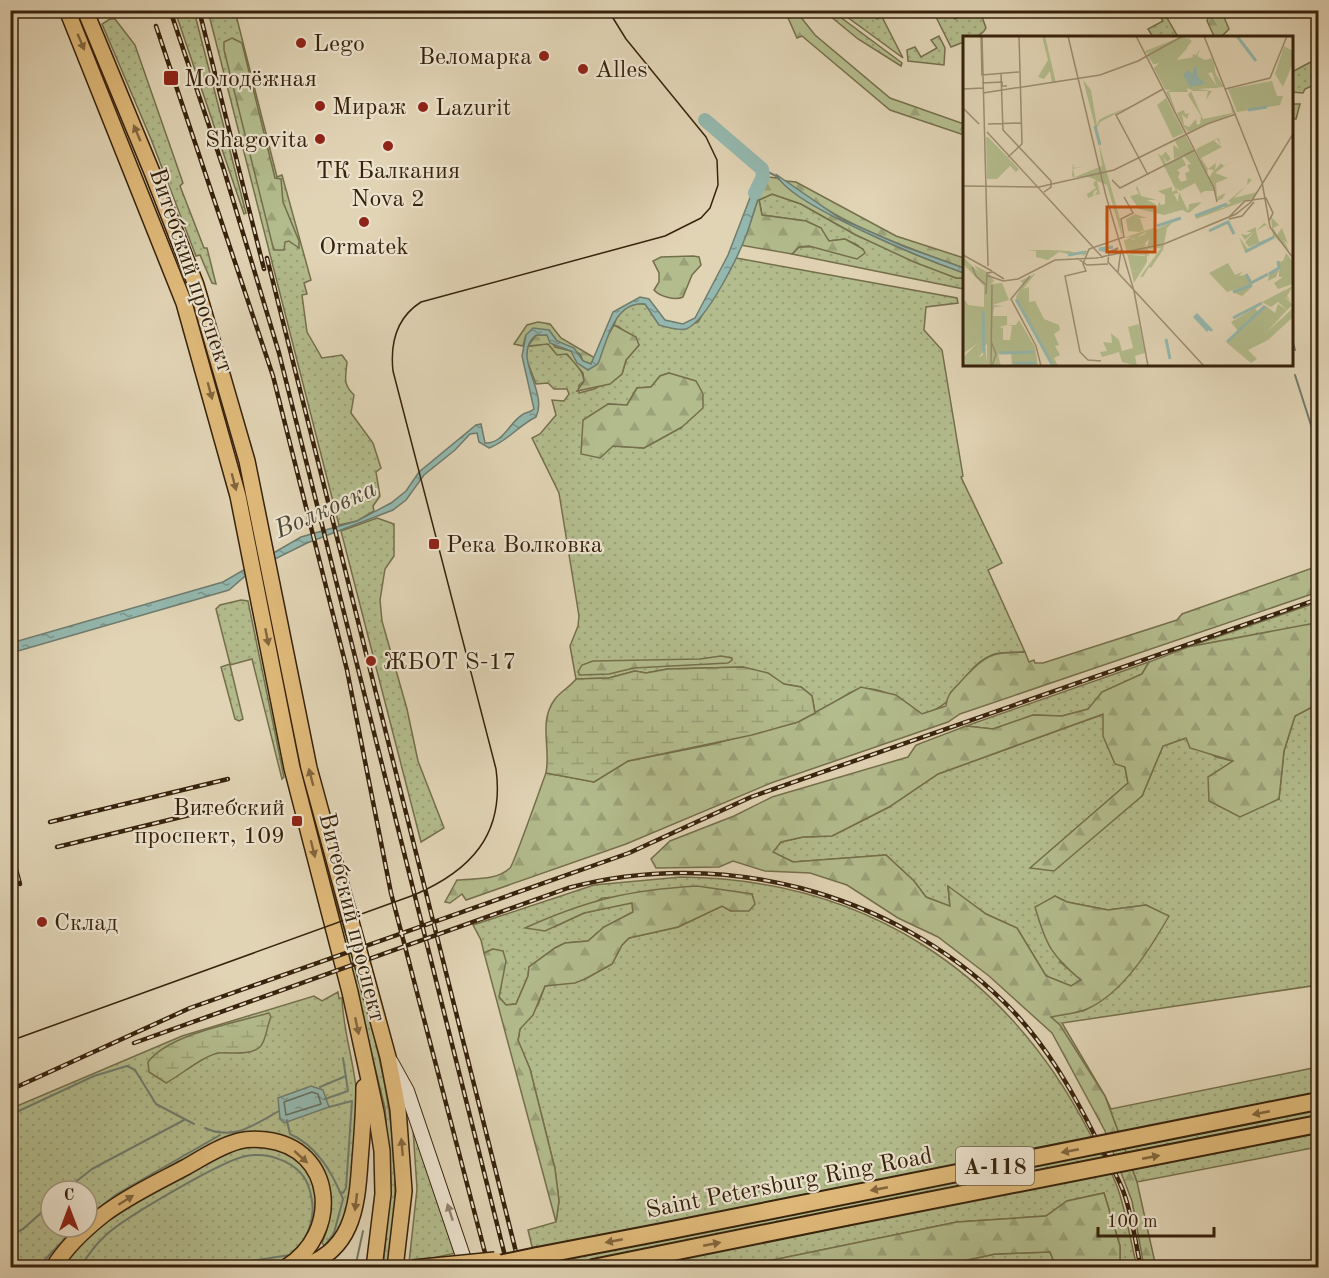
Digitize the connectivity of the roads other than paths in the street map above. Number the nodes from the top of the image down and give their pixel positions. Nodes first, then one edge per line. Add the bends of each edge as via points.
1 (67, 10) edge
2 (85, 10) edge
3 (388, 1056) junction
4 (364, 1060) junction
5 (1318, 1101) edge
6 (1318, 1124) edge
7 (537, 1257) junction
8 (53, 1268) edge
9 (285, 1268) edge
10 (297, 1268) edge
11 (374, 1268) edge
12 (395, 1268) edge
13 (413, 1268) edge
14 (466, 1268) edge
15 (481, 1268) edge
16 (593, 1268) edge

1 -> 4 main road, Витебский проспект via 189,318 251,551 292,768
3 -> 2 main road, Витебский проспект via 309,768 247,460 203,307
12 -> 3 main road, Витебский проспект via 404,1167
14 -> 3 main road, Витебский проспект via 407,1091
4 -> 10 main road via 364,1123 355,1212 334,1248
4 - 11 main road, Витебский проспект via 376,1112 383,1172
5 -> 7 highway, Saint Petersburg Ring Road / А-118, bridge
16 -> 6 highway, Saint Petersburg Ring Road / А-118, bridge
7 - 13 main road, bridge
7 - 15 highway, Saint Petersburg Ring Road / А-118, bridge
8 -> 9 main road via 75,1239 105,1213 206,1156 254,1139 279,1143 302,1156 315,1173 323,1194 324,1215 315,1240

